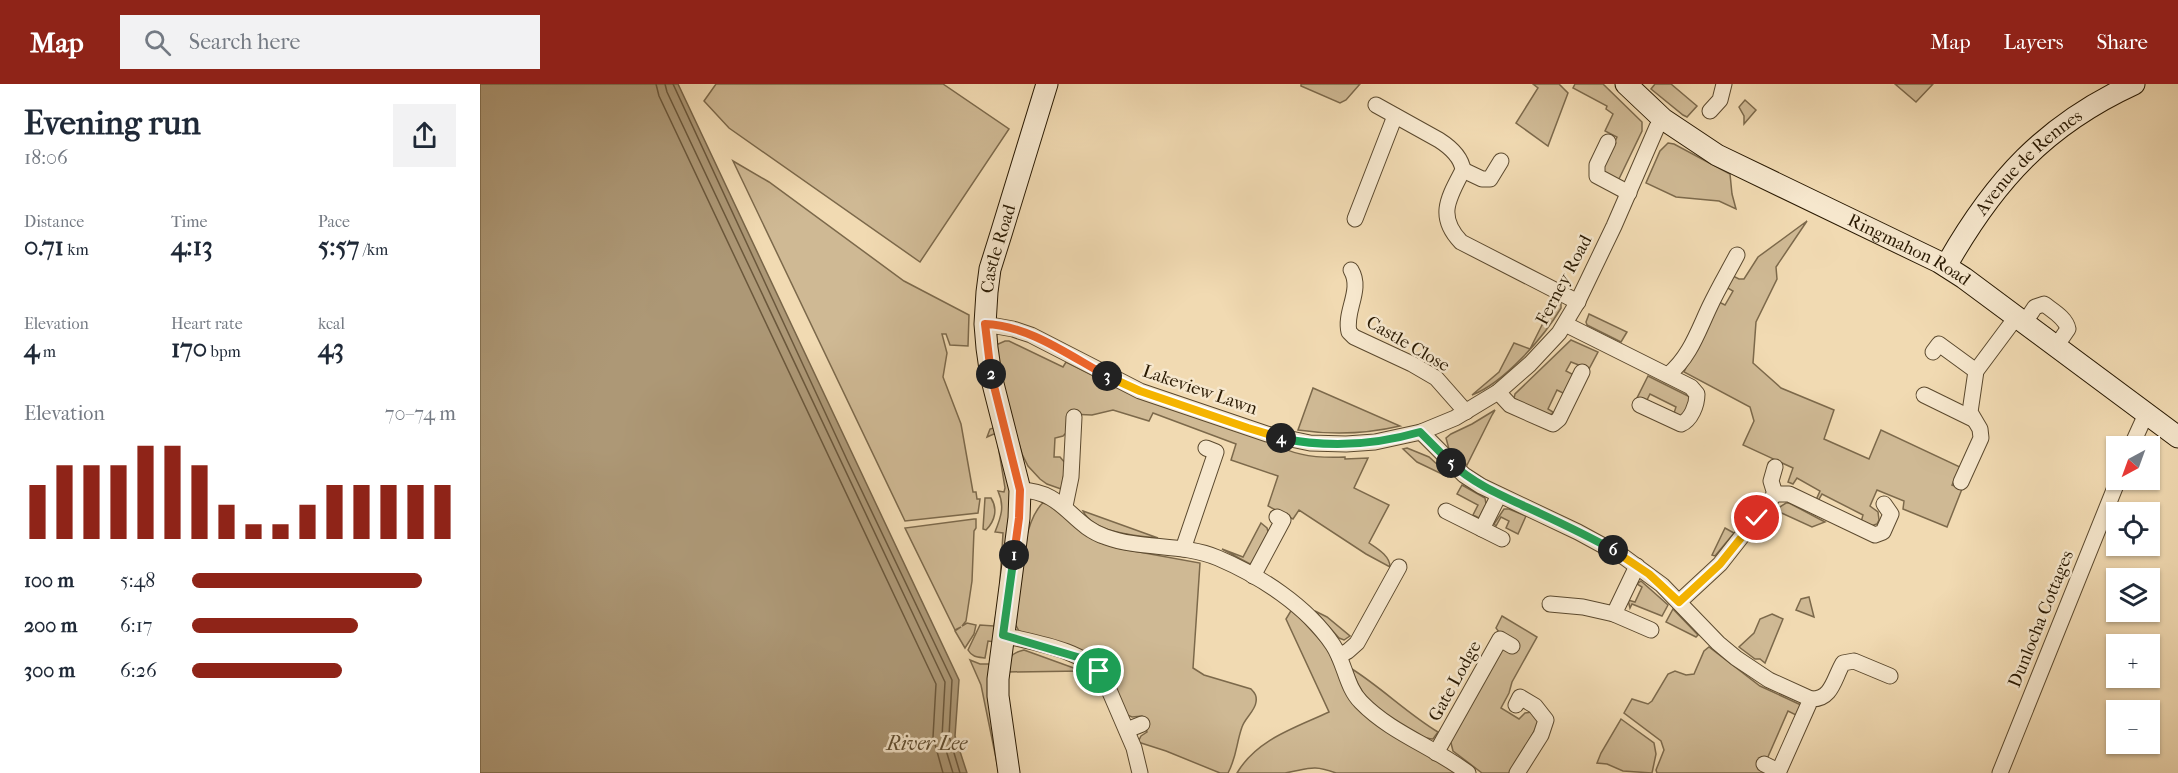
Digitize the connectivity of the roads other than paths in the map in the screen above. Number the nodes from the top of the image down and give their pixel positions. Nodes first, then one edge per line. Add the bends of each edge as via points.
1 (1047, 84) edge
2 (1626, 84) edge
3 (1724, 84) edge
4 (2134, 84) edge
5 (1376, 105) dead end
6 (1721, 107) dead end
7 (1395, 116) junction
8 (1663, 119) junction
9 (1608, 142) dead end
10 (1501, 161) dead end
11 (1463, 170) junction
12 (1629, 193) junction
13 (1355, 219) dead end
14 (1737, 255) dead end
15 (1946, 266) junction
16 (1351, 270) dead end
17 (1578, 302) junction
18 (2021, 319) junction
19 (985, 324) junction
20 (1565, 324) junction
21 (1936, 348) dead end
22 (1976, 371) junction
23 (1582, 372) dead end
24 (1668, 375) junction
25 (1498, 392) junction
26 (1924, 395) dead end
27 (1646, 408) dead end
28 (1467, 412) junction
29 (2146, 414) junction
30 (1074, 417) dead end
31 (1973, 419) junction
32 (1420, 432) junction
33 (2136, 436) edge
34 (2178, 437) edge
35 (1310, 443) joint
36 (1206, 448) dead end
37 (1775, 467) dead end
38 (1961, 482) dead end
39 (1020, 490) junction
40 (2114, 490) edge
41 (1775, 494) junction
42 (1499, 495) junction
43 (1065, 506) junction
44 (1887, 509) dead end
45 (1446, 511) dead end
46 (1277, 517) dead end
47 (1482, 529) junction
48 (1502, 539) dead end
49 (1183, 549) junction
50 (1399, 566) dead end
51 (1637, 566) junction
52 (1253, 576) junction
53 (1679, 602) junction
54 (1550, 604) dead end
55 (1614, 614) junction
56 (1651, 630) dead end
57 (1003, 635) junction
58 (1512, 646) dead end
59 (1339, 656) junction
60 (1890, 676) dead end
61 (1811, 699) junction
62 (1516, 705) dead end
63 (1142, 724) dead end
64 (1127, 730) junction
65 (1436, 753) junction
66 (1764, 764) dead end
67 (1778, 772) edge
68 (1009, 773) edge
69 (1140, 773) edge
70 (1468, 773) edge
71 (1517, 773) edge
72 (2000, 773) edge

1 - 19 street, Castle Road via 990,268
2 - 8 street, Ringmahon Road
3 - 6 street
4 - 15 street, Avenue de Rennes via 2076,115 2032,150 1972,225
5 - 7 street
7 - 11 street via 1448,145 1460,159
7 - 13 street
8 - 12 street, Ferney Road
8 - 15 street, Ringmahon Road via 1735,164
9 - 12 street via 1597,165 1597,176
10 - 11 street via 1493,177 1486,180
11 - 17 street via 1447,207 1449,225 1458,238
12 - 17 street, Ferney Road
14 - 24 street via 1696,338
15 - 18 street, Ringmahon Road
16 - 28 street, Castle Close via 1356,287 1347,322 1349,332 1436,378
17 - 20 street, Ferney Road
18 - 22 street
18 - 29 street, Ringmahon Road
19 - 35 street, Lakeview Lawn via 1030,335 1140,391 1248,428
19 - 39 street, Castle Road via 991,376
20 - 24 street
20 - 25 street, Ferney Road via 1541,354
21 - 22 street
22 - 31 street via 1970,406
23 - 25 street via 1553,424 1510,405
24 - 27 street via 1695,390 1697,398 1691,414 1684,423 1677,424
25 - 28 street, Ferney Road
26 - 31 street
28 - 32 street, Ferney Road
29 - 33 street
29 - 34 street, Ringmahon Road
30 - 43 street via 1071,477
31 - 38 street via 1981,438
32 - 35 street, Ferney Road via 1375,442
32 - 42 street via 1464,475
36 - 49 street via 1216,452
37 - 41 street via 1771,481
39 - 43 street, Gate Lodge via 1044,494
39 - 57 street, Castle Road
40 - 72 street, Dunlocha Cottages
41 - 44 street via 1789,494 1875,535 1883,532
41 - 53 street via 1720,564
42 - 47 street
42 - 51 street via 1578,532
43 - 49 street, Gate Lodge via 1085,526 1104,537
45 - 47 street
46 - 52 street via 1283,520
47 - 48 street
49 - 52 street, Gate Lodge via 1217,558
50 - 59 street via 1357,643
51 - 53 street
51 - 55 street
52 - 59 street, Gate Lodge via 1301,610
53 - 61 street via 1736,658 1769,680
54 - 55 street
55 - 56 street
57 - 64 street via 1090,663 1103,676
57 - 68 street, Castle Road via 998,696
58 - 65 street, Gate Lodge via 1500,639
59 - 65 street, Gate Lodge via 1350,685 1363,704
60 - 61 street via 1846,661 1827,694
61 - 67 street
62 - 71 street via 1520,697 1541,711 1546,720
63 - 64 street
64 - 69 street
65 - 70 street, Gate Lodge
66 - 67 street

